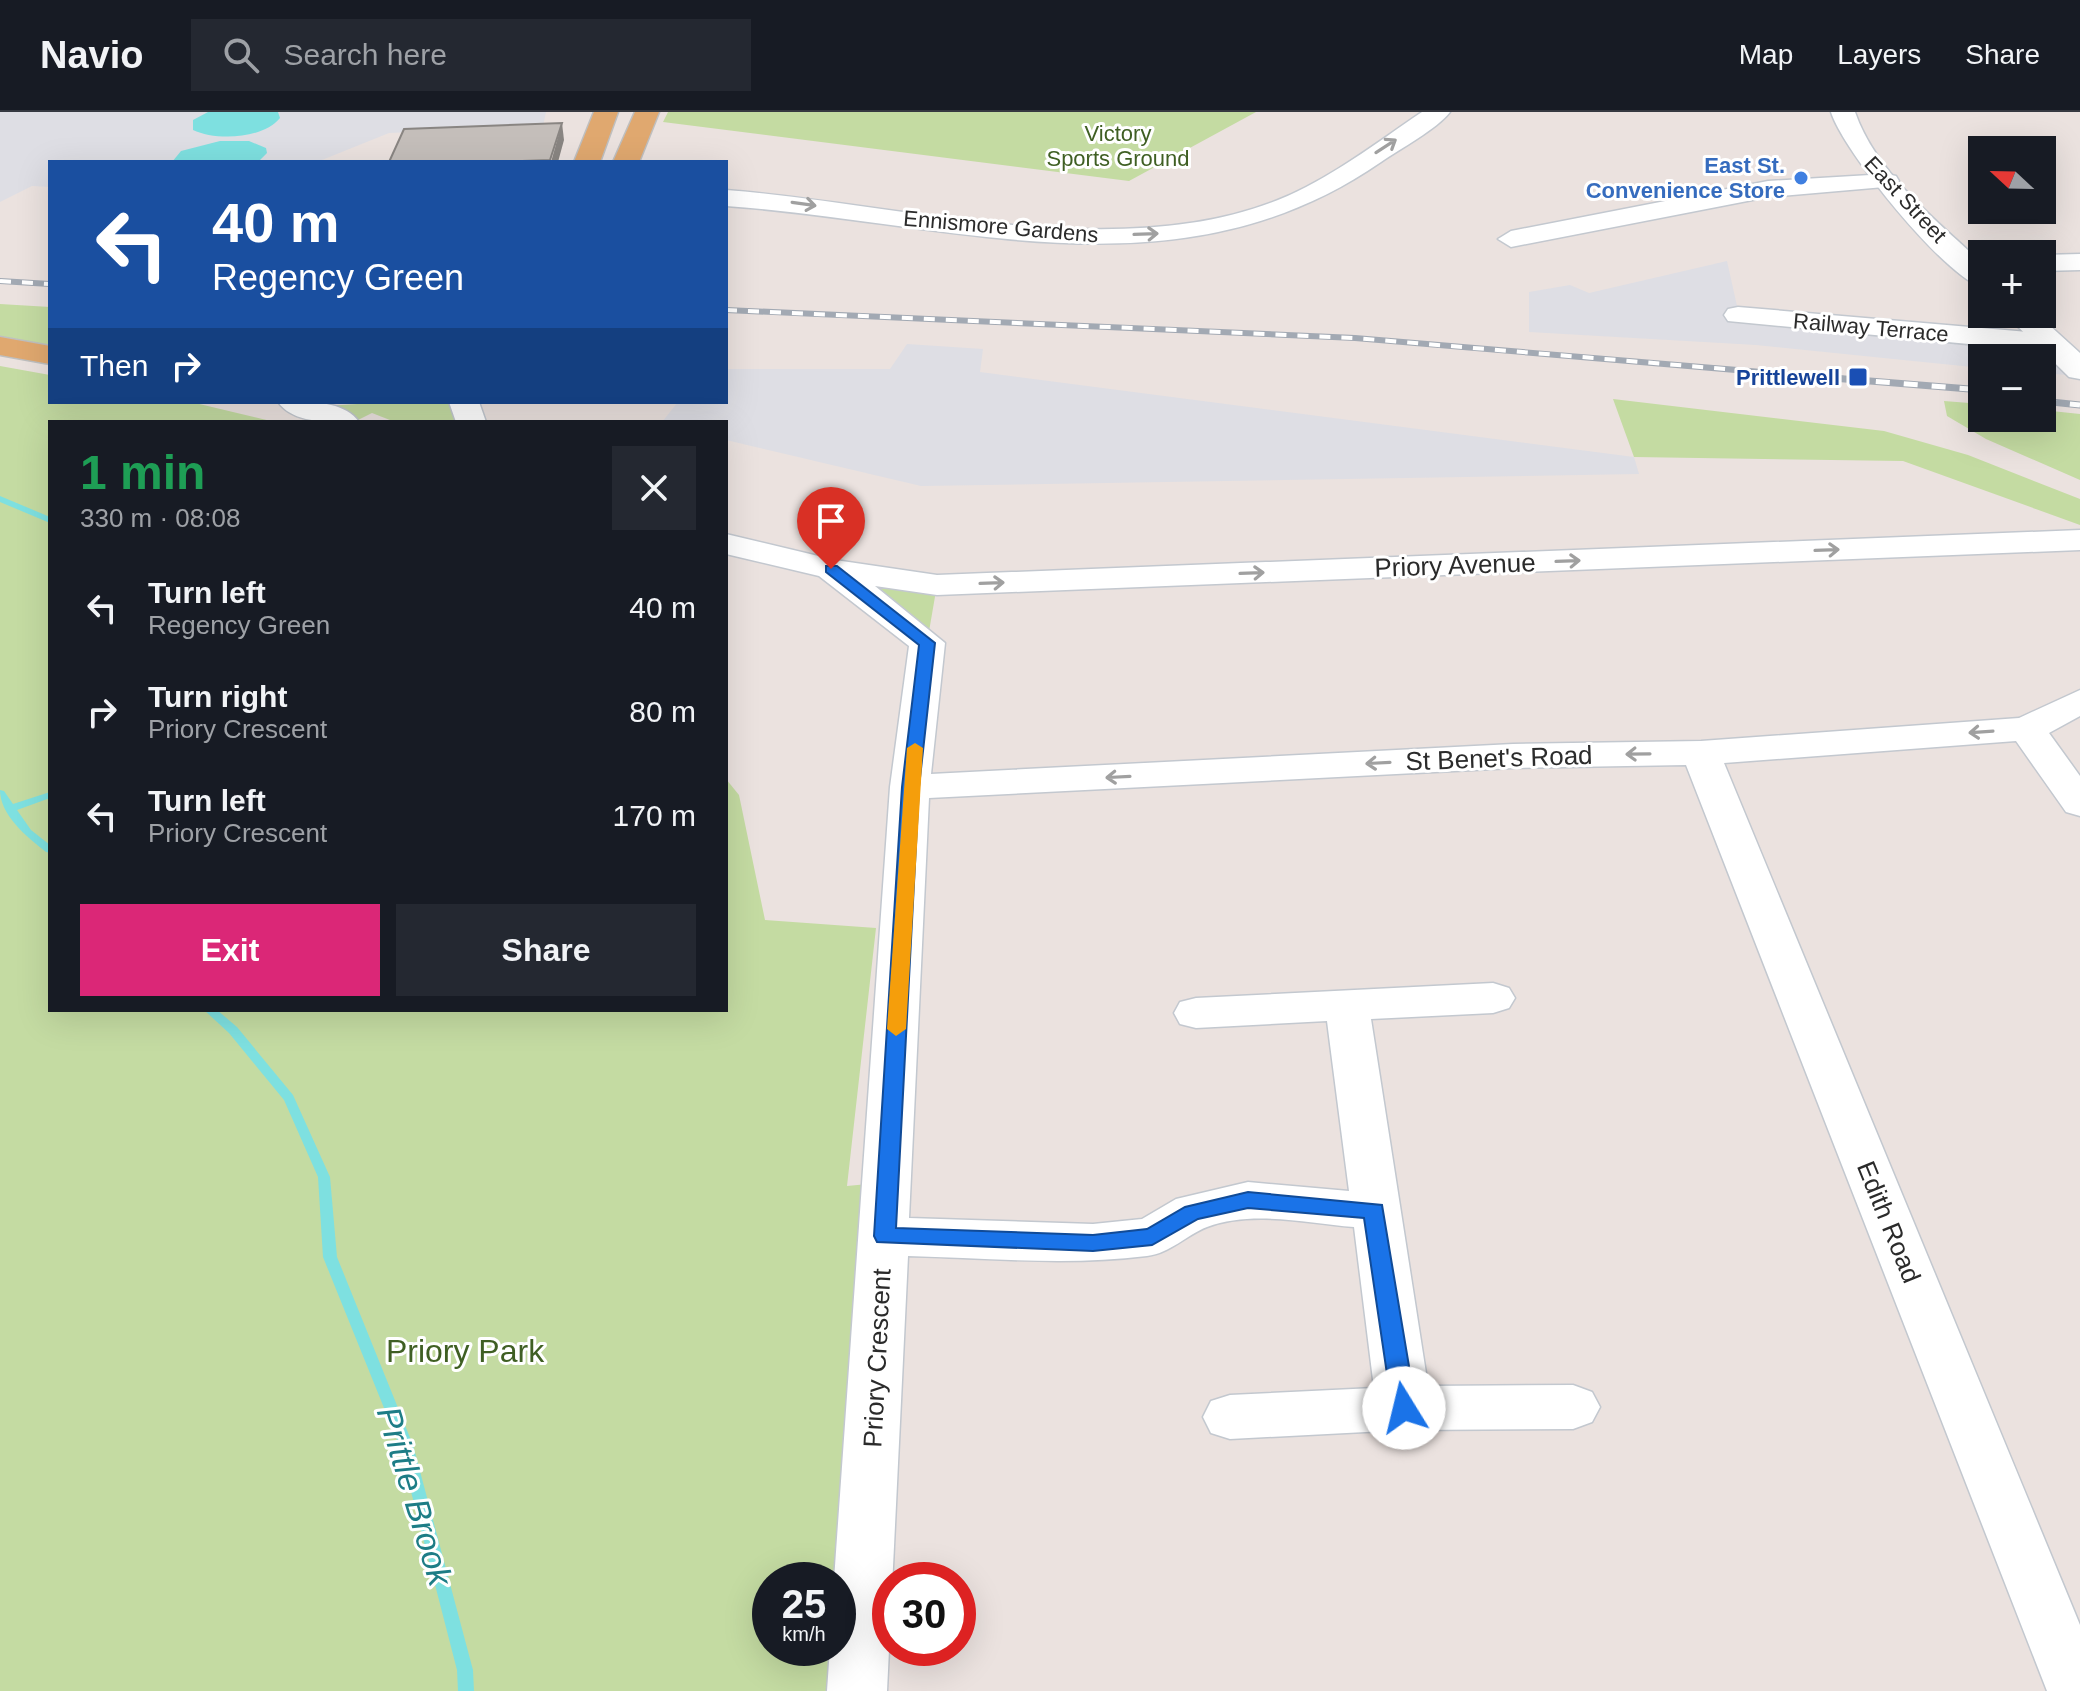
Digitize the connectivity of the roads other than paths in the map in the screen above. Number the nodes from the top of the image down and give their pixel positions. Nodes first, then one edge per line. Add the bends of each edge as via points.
1 (606, 112) edge
2 (647, 112) edge
3 (1438, 112) edge
4 (1843, 112) edge
5 (588, 160) edge
6 (627, 160) edge
7 (1887, 181) junction
8 (728, 198) edge
9 (1511, 239) dead end
10 (1968, 259) edge
11 (2080, 262) edge
12 (2056, 263) edge
13 (1738, 315) dead end
14 (2035, 328) edge
15 (2051, 343) junction
16 (0, 346) edge
17 (48, 355) edge
18 (2080, 370) edge
19 (298, 404) edge
20 (339, 420) edge
21 (2080, 540) edge
22 (728, 544) edge
23 (831, 569) junction
24 (937, 585) junction
25 (927, 643) junction
26 (2080, 701) edge
27 (2027, 729) junction
28 (1701, 753) junction
29 (910, 787) junction
30 (2080, 804) edge
31 (1493, 998) dead end
32 (1347, 1005) junction
33 (1196, 1013) dead end
34 (1374, 1211) junction
35 (884, 1236) junction
36 (1573, 1407) dead end
37 (1404, 1408) junction
38 (1230, 1417) dead end
39 (857, 1691) edge
40 (2077, 1691) edge

1 - 5 main road
2 - 6 main road
8 -> 3 street, Ennismore Gardens via 772,199 1007,231 1167,234 1285,207
4 - 7 main road, East Street via 1853,139
7 - 9 street via 1768,189
7 - 10 main road, East Street
11 - 12 street
13 - 15 street, Railway Terrace
14 - 15 main road
15 - 18 main road
16 - 17 main road
19 - 20 street
24 -> 21 street, Priory Avenue
22 - 23 street
23 - 24 street, Priory Avenue
23 - 25 street
24 - 25 street, Priory Crescent
25 - 29 street, Priory Crescent
26 - 27 street, St Benet's Road
27 -> 28 street, St Benet's Road
27 - 30 street
28 -> 29 street, St Benet's Road via 1513,756
28 - 40 street, Edith Road
29 - 35 street, Priory Crescent
31 - 32 street
32 - 33 street
32 - 34 street
34 - 35 street via 1248,1200 1193,1212 1152,1237 1093,1243
34 - 37 street
35 - 39 street, Priory Crescent
36 - 37 street
37 - 38 street

